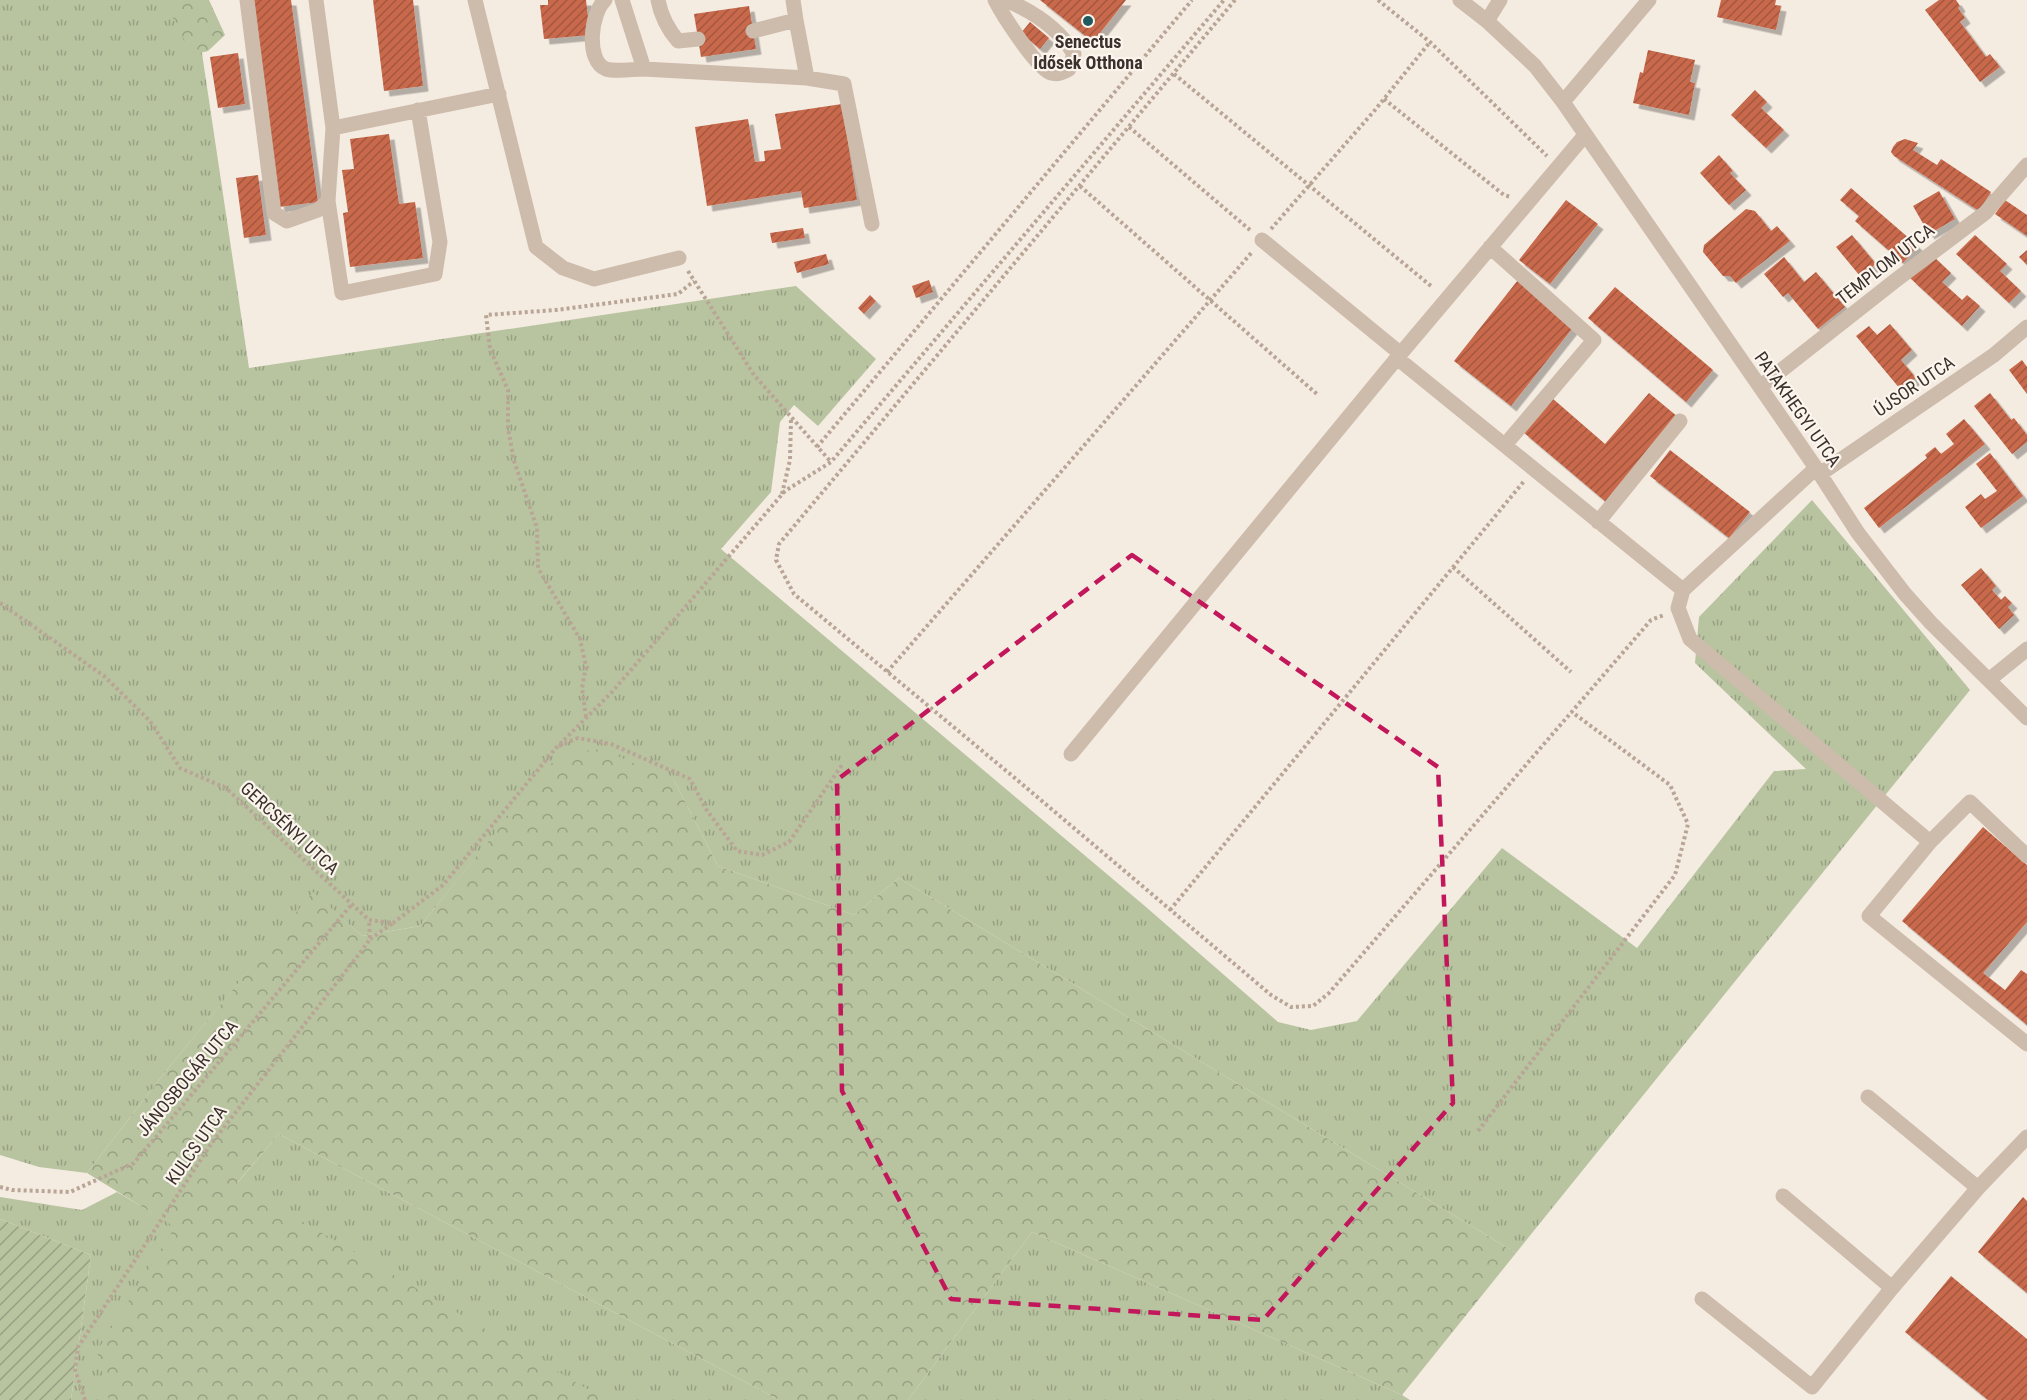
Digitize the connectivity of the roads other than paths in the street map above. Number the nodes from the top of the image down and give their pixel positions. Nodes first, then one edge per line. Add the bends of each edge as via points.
1 (247, 0) edge
2 (316, 0) edge
3 (475, 0) edge
4 (605, 0) edge
5 (622, 0) edge
6 (658, 0) edge
7 (793, 0) edge
8 (995, 0) edge
9 (1006, 0) edge
10 (1460, 0) edge
11 (1500, 0) edge
12 (1649, 0) edge
13 (796, 20) junction
14 (1487, 21) junction
15 (753, 31) dead end
16 (698, 39) dead end
17 (644, 69) junction
18 (807, 78) junction
19 (499, 94) junction
20 (1563, 102) junction
21 (418, 110) junction
22 (333, 128) junction
23 (1585, 135) junction
24 (2027, 165) edge
25 (328, 201) junction
26 (872, 224) dead end
27 (1262, 240) road end
28 (1490, 247) junction
29 (679, 258) road end
30 (2027, 327) edge
31 (1399, 356) junction
32 (1760, 387) junction
33 (1680, 420) dead end
34 (1505, 446) junction
35 (1818, 471) junction
36 (1598, 522) junction
37 (1683, 590) junction
38 (2027, 649) edge
39 (1990, 679) junction
40 (2027, 718) edge
41 (1071, 754) dead end
42 (1930, 842) junction
43 (2027, 856) edge
44 (2027, 1044) edge
45 (1868, 1097) dead end
46 (2027, 1137) edge
47 (2021, 1155) edge
48 (1978, 1188) junction
49 (1783, 1196) dead end
50 (1892, 1288) junction
51 (1702, 1299) dead end

1 - 25 street via 274,213 287,221 318,210
2 - 22 street
3 - 19 street
4 - 17 street via 597,9 594,23 595,59 608,69
5 - 17 street
6 - 16 street via 667,28 678,41
7 - 13 street
8 - 9 street via 1008,24 1046,71 1058,73 1069,69 1074,54 1060,34 1041,18
10 - 14 street, PATAKHEGYI UTCA
11 - 14 street
12 - 20 street
13 - 15 street
13 - 18 street
14 - 20 street, PATAKHEGYI UTCA via 1535,66
17 - 18 street
18 - 26 street via 844,84
19 - 21 street
19 - 29 street via 536,247 563,268 594,279
20 - 23 street, PATAKHEGYI UTCA
21 - 22 street
21 - 25 street via 440,242 435,274 342,293
22 - 25 street
23 - 28 street
23 - 32 street, PATAKHEGYI UTCA
24 - 32 street, TEMPLOM UTCA via 1985,213
27 - 31 street
28 - 31 street
28 - 34 street via 1594,340
30 - 35 street, ÚJSOR UTCA via 1994,356
31 - 34 street
31 - 41 street
32 - 35 street, PATAKHEGYI UTCA
33 - 36 street
34 - 36 street
35 - 37 street, ÚJSOR UTCA
35 - 39 street, PATAKHEGYI UTCA via 1858,533 1905,594
36 - 37 street
37 - 42 street via 1678,608 1690,639
38 - 39 street
39 - 40 street, PATAKHEGYI UTCA
42 - 43 street via 1970,802
42 - 44 street via 1869,916
45 - 48 street
46 - 47 street
47 - 48 street
48 - 50 street
49 - 50 street
50 - 51 street via 1812,1387

